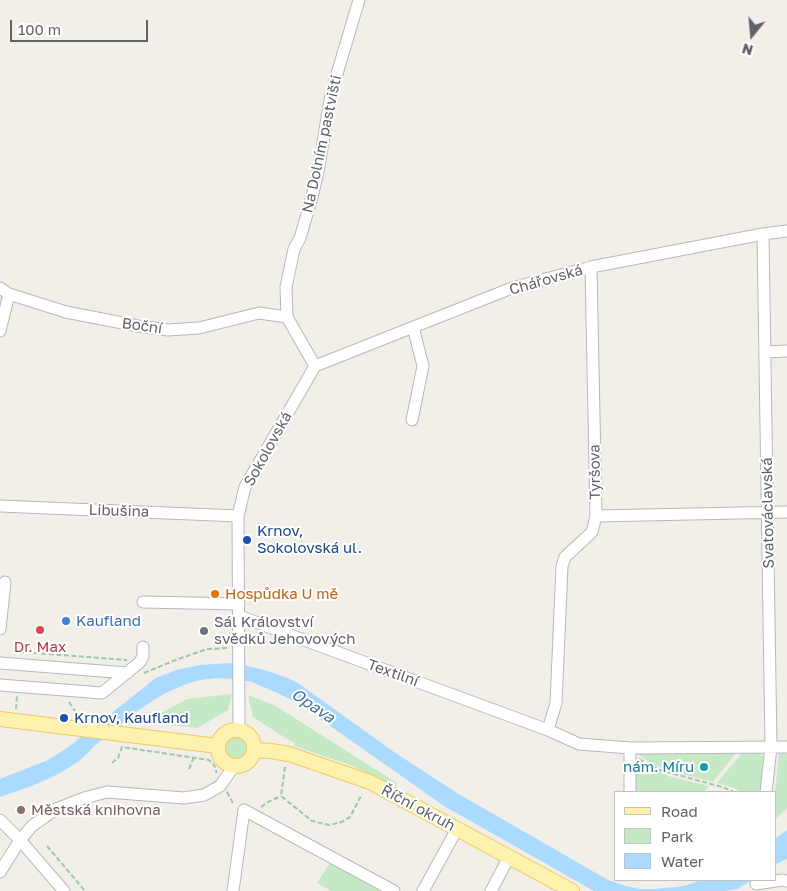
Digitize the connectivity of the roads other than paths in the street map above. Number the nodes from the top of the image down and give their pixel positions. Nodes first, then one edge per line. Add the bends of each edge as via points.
1 (359, 0) edge
2 (787, 231) edge
3 (763, 234) junction
4 (591, 267) junction
5 (5, 291) edge
6 (288, 317) junction
7 (413, 327) junction
8 (0, 331) edge
9 (787, 351) edge
10 (766, 352) junction
11 (315, 366) junction
12 (412, 420) dead end
13 (0, 506) edge
14 (768, 512) junction
15 (787, 512) edge
16 (238, 516) junction
17 (596, 516) junction
18 (5, 582) dead end
19 (144, 602) dead end
20 (239, 610) junction
21 (0, 629) edge
22 (143, 647) dead end
23 (0, 663) edge
24 (127, 673) junction
25 (0, 685) edge
26 (0, 718) edge
27 (240, 730) junction
28 (548, 730) junction
29 (218, 746) junction
30 (771, 747) junction
31 (787, 747) edge
32 (254, 750) junction
33 (630, 752) junction
34 (234, 766) junction
35 (630, 791) edge
36 (766, 791) edge
37 (0, 820) edge
38 (457, 829) junction
39 (20, 840) junction
40 (509, 857) junction
41 (0, 872) edge
42 (776, 881) edge
43 (756, 884) edge
44 (64, 891) edge
45 (234, 891) edge
46 (394, 891) edge
47 (423, 891) edge
48 (491, 891) edge
49 (572, 891) edge

1 - 6 street, Na Dolním pastvišti via 331,94 312,197 294,248 286,287
2 - 3 street, Chářovská
3 - 4 street, Chářovská
3 - 10 street, Svatováclavská
4 - 7 street, Chářovská via 512,288
4 - 17 street, Tyršova
5 - 6 street, Boční via 66,312 168,330 200,328 259,312
5 - 8 street
6 - 11 street
7 - 11 street, Chářovská
7 - 12 street via 423,366
9 - 10 street
10 - 14 street, Svatováclavská
11 - 16 street, Sokolovská via 245,487
13 - 16 street, Libušina
14 - 15 street, Tyršova
14 - 17 street, Tyršova
14 - 30 street, Svatováclavská
16 - 20 street, Sokolovská
17 - 28 street via 592,532 565,557 562,566 556,703
18 - 21 street
19 - 20 street, Textilní
20 - 27 street, Sokolovská
20 - 28 street, Textilní
22 - 24 street via 140,662
23 - 24 street
24 - 25 street via 99,693
26 - 29 main road via 80,722 129,734
27 - 29 main road via 223,735
27 - 32 main road via 249,735
28 - 33 street, Textilní via 579,744
29 - 34 main road via 223,762
30 - 31 street
30 - 33 street
30 - 36 street, Svatováclavská
32 - 34 main road via 245,764
32 - 38 main road, Říční okruh via 289,754 370,782
33 - 35 street
34 - 39 street via 220,786 204,795 184,798 107,792 84,798 56,809 32,826
37 - 39 street
38 - 40 main road, Říční okruh
38 - 47 street
39 - 41 street
39 - 44 street
40 - 48 street
40 - 49 main road, Říční okruh
42 - 43 street
45 - 46 street via 246,815

